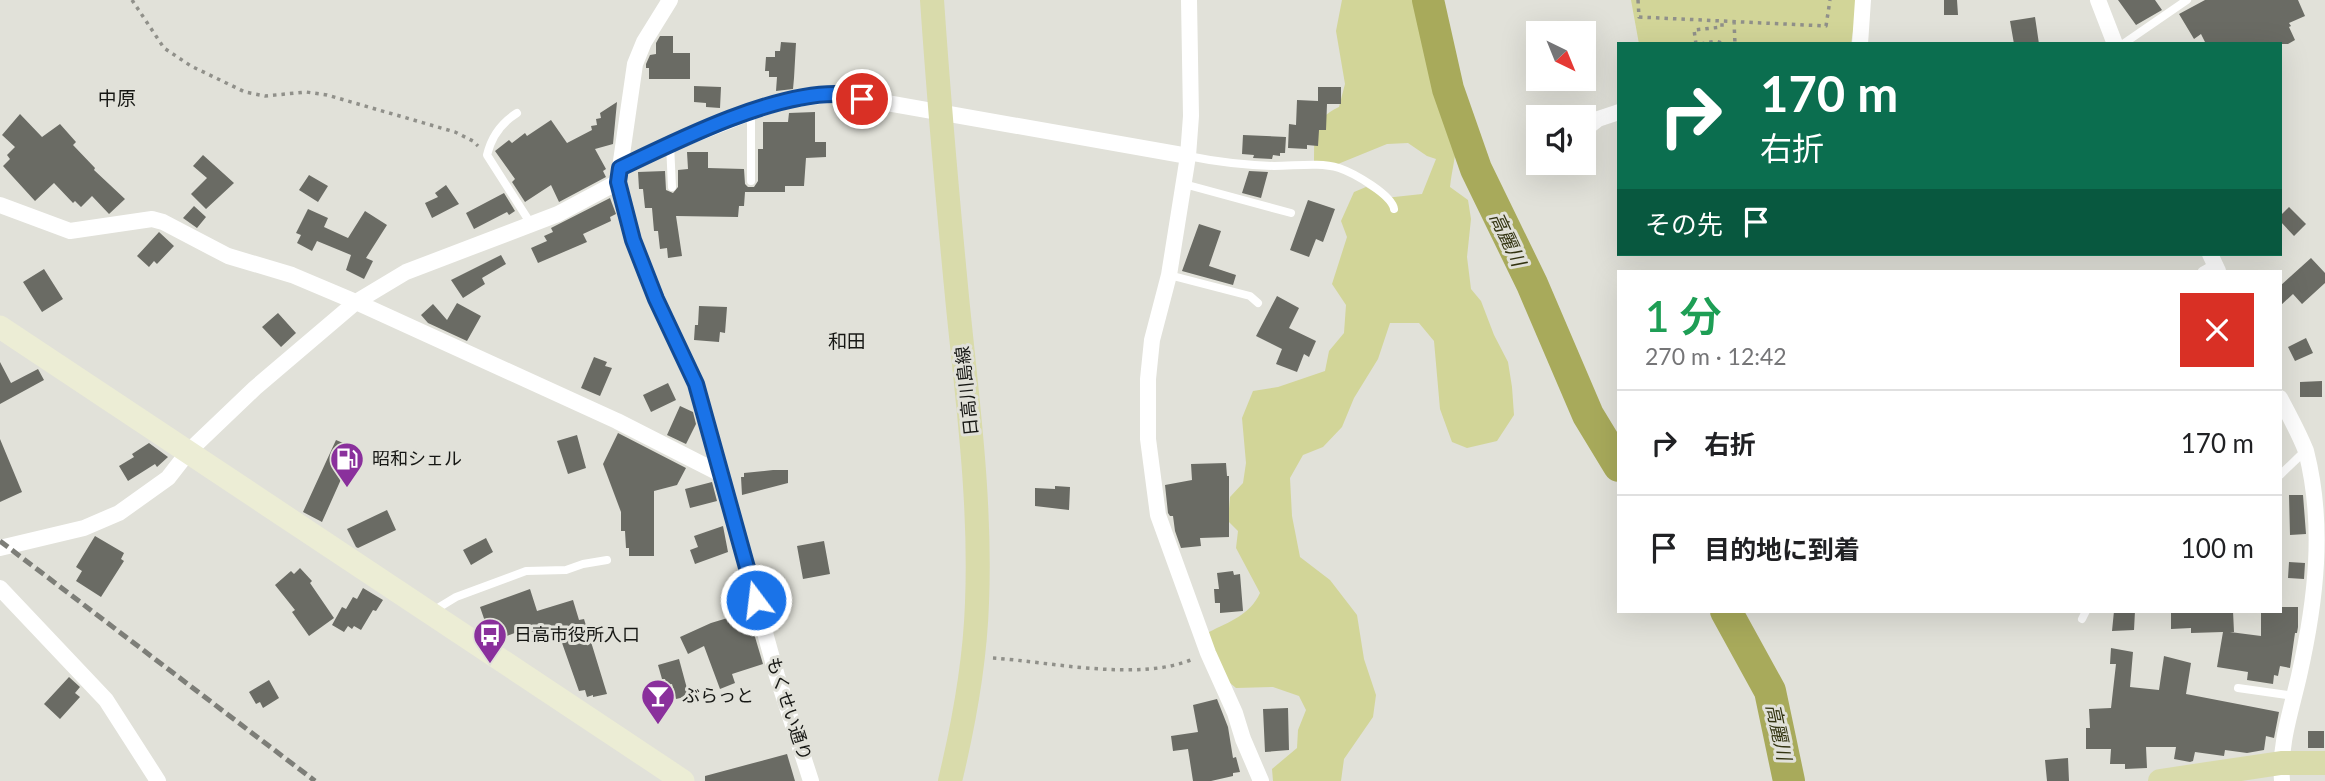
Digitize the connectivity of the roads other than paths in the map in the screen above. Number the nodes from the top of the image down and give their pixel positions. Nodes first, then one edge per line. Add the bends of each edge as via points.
1 (670, 0) edge
2 (932, 0) edge
3 (1189, 0) edge
4 (1863, 0) edge
5 (2098, 0) edge
6 (2187, 0) edge
7 (1860, 42) edge
8 (2114, 42) edge
9 (2126, 42) edge
10 (751, 112) junction
11 (940, 112) junction
12 (1617, 112) edge
13 (517, 113) dead end
14 (1596, 121) edge
15 (670, 144) junction
16 (1188, 156) junction
17 (619, 175) junction
18 (751, 181) dead end
19 (1184, 184) junction
20 (672, 187) dead end
21 (0, 205) edge
22 (1394, 209) dead end
23 (1291, 213) dead end
24 (531, 224) junction
25 (1169, 275) junction
26 (356, 302) junction
27 (1258, 303) dead end
28 (0, 327) edge
29 (2282, 402) edge
30 (2306, 450) junction
31 (189, 451) junction
32 (2282, 473) edge
33 (721, 474) junction
34 (2321, 489) edge
35 (0, 548) edge
36 (607, 560) dead end
37 (0, 588) edge
38 (431, 613) junction
39 (2238, 688) dead end
40 (2294, 696) junction
41 (2325, 763) edge
42 (2282, 772) edge
43 (158, 781) edge
44 (683, 781) edge
45 (811, 781) edge
46 (950, 781) edge
47 (1261, 781) edge
48 (2160, 781) edge

1 - 17 street, もくせい通り via 635,64
2 - 11 main road, 日高川島線
3 - 16 street
4 - 7 street
5 - 8 street
6 - 9 lane
10 - 11 street via 787,100 836,94
10 - 15 street
10 - 18 lane
11 - 16 street
11 - 46 main road, 日高川島線 via 978,537 971,681
12 - 14 street
13 - 24 lane via 505,120 487,155
15 - 17 street
15 - 20 lane
16 - 19 street
16 - 22 lane via 1218,162 1339,168 1386,195
17 - 24 street via 558,214
17 - 33 street, もくせい通り via 633,240 696,384
19 - 23 lane
19 - 25 street
21 - 26 street via 69,231 152,219 229,256 292,275
24 - 26 street via 406,272
25 - 27 lane via 1250,296
25 - 47 street via 1148,379 1148,439 1158,515
26 - 31 street
26 - 33 street via 617,421
28 - 31 street
29 - 30 street
30 - 32 lane
30 - 34 street
31 - 35 street via 168,478 119,513 84,528
31 - 38 street
33 - 45 street, もくせい通り
34 - 40 street via 2320,565
36 - 38 lane via 566,570 526,570 456,597
37 - 43 street via 106,700
38 - 44 street
39 - 40 lane
40 - 42 street
41 - 42 main road
42 - 48 main road

